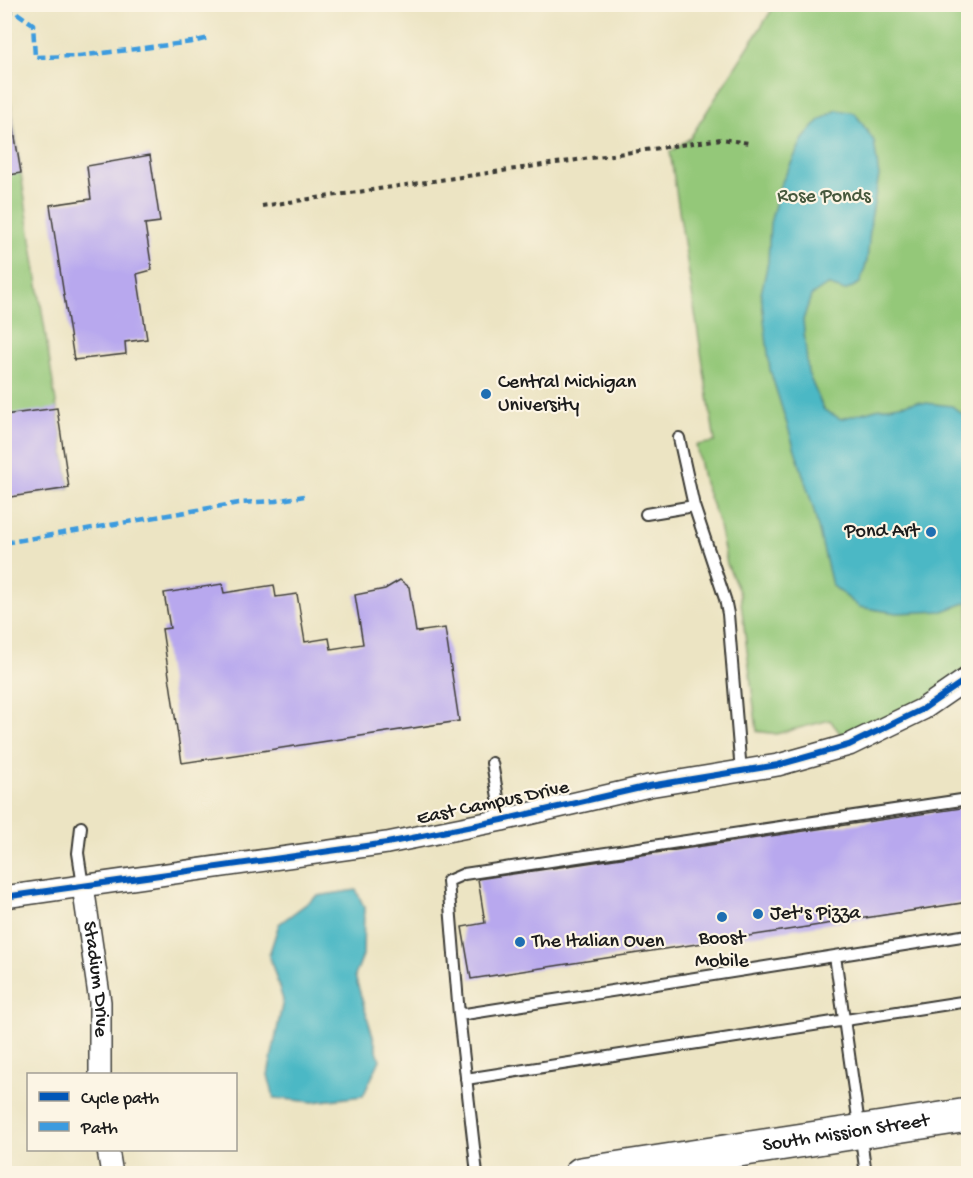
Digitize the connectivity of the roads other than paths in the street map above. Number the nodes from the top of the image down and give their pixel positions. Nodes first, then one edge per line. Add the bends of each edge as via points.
1 (679, 438) dead end
2 (694, 506) junction
3 (646, 514) dead end
4 (969, 678) edge
5 (492, 763) dead end
6 (741, 772) junction
7 (969, 799) edge
8 (502, 820) junction
9 (81, 827) dead end
10 (83, 886) junction
11 (4, 897) edge
12 (969, 935) edge
13 (835, 956) junction
14 (969, 1001) edge
15 (459, 1015) junction
16 (845, 1020) junction
17 (100, 1073) edge
18 (466, 1079) junction
19 (969, 1114) edge
20 (860, 1131) junction
21 (108, 1151) edge
22 (112, 1173) edge
23 (477, 1173) edge
24 (581, 1173) edge
25 (866, 1173) edge

1 - 2 lane
2 - 3 lane
2 - 6 lane via 728,614
4 - 6 street, East Campus Drive via 923,709 849,745
5 - 8 lane
6 - 8 street, East Campus Drive via 649,786
7 - 15 lane via 464,874 448,881
8 - 10 street, East Campus Drive via 387,843
9 - 10 lane via 78,853
10 - 11 street, East Campus Drive
10 - 17 street, Stadium Drive via 99,1002
12 - 13 lane
13 - 15 lane
13 - 16 lane
14 - 16 lane
15 - 18 lane
16 - 18 lane
16 - 20 lane
18 - 23 lane
19 - 20 main road, South Mission Street
20 - 24 main road, South Mission Street via 726,1157
20 - 25 lane
21 - 22 street

